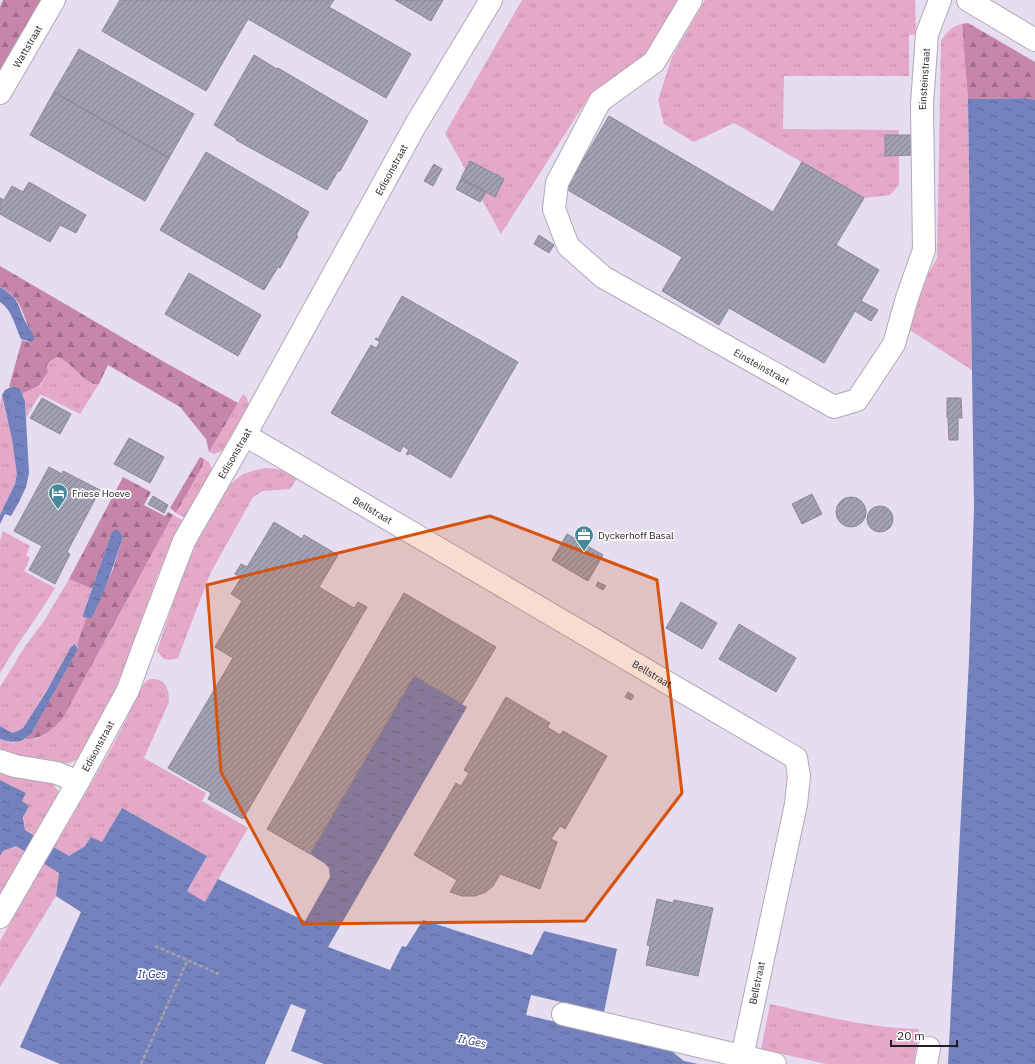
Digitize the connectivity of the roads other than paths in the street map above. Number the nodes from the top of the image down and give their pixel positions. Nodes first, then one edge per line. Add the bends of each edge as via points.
1 (54, 0) edge
2 (491, 0) edge
3 (691, 0) edge
4 (940, 0) edge
5 (968, 0) edge
6 (1035, 40) edge
7 (0, 93) edge
8 (245, 435) junction
9 (0, 760) edge
10 (78, 782) junction
11 (0, 916) edge
12 (563, 1014) dead end
13 (742, 1057) junction
14 (775, 1064) edge

1 - 7 street, Wattstraat
2 - 8 street, Edisonstraat via 415,126
3 - 4 street, Einsteinstraat via 654,62 600,101 557,183 554,209 568,246 603,277 834,407 857,400 894,344 924,250 922,104 927,34
5 - 6 street
8 - 10 street, Edisonstraat via 184,541 128,690
8 - 13 street, Bellstraat via 796,758 799,776 796,804
9 - 10 street via 15,766 57,773
10 - 11 street, Edisonstraat
12 - 13 street
13 - 14 street

